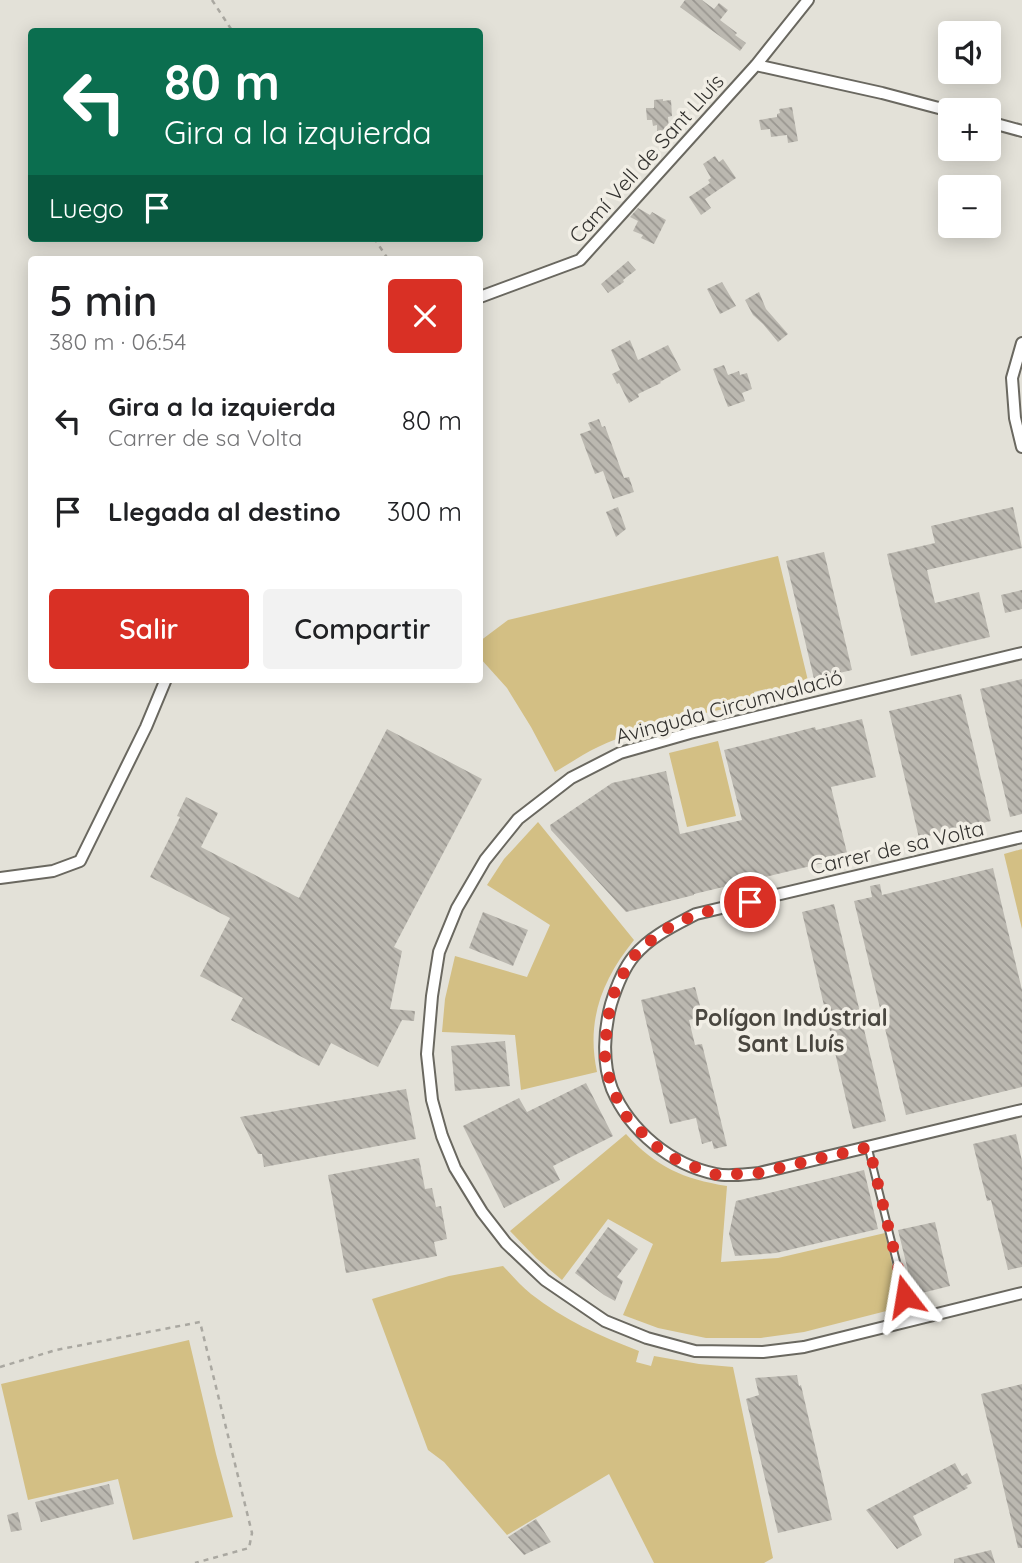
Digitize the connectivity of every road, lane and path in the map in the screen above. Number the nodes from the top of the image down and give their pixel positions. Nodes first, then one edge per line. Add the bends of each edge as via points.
1 (212, 0) edge
2 (808, 0) edge
3 (230, 28) edge
4 (757, 65) junction
5 (938, 108) edge
6 (1001, 125) edge
7 (1022, 131) edge
8 (483, 296) edge
9 (1022, 343) edge
10 (1022, 447) edge
11 (1022, 653) edge
12 (164, 683) edge
13 (1022, 838) edge
14 (0, 878) edge
15 (1022, 1110) edge
16 (869, 1147) junction
17 (1022, 1293) edge
18 (911, 1321) junction
19 (0, 1367) edge
20 (195, 1563) edge

1 - 3 path
2 - 4 street, Camí Vell de Sant Lluís
4 - 5 street
4 - 8 street, Camí Vell de Sant Lluís via 580,260
6 - 7 street
9 - 10 street via 1012,378
11 - 18 street, Avinguda Circumvalació via 690,733 620,753 571,778 518,819 485,860 457,908 439,952 426,1054 442,1136 482,1212 506,1244 545,1280 605,1321 695,1351 804,1347
12 - 14 street via 80,861 53,871
13 - 16 street, Carrer de sa Volta via 696,914 651,940 633,957 616,986 607,1021 605,1057 611,1087 626,1116 654,1145 680,1162 717,1175 758,1173
15 - 16 street, Carrer de sa Volta
16 - 18 lane
17 - 18 street, Avinguda Circumvalació
19 - 20 path via 56,1350 200,1322 252,1533 249,1548

